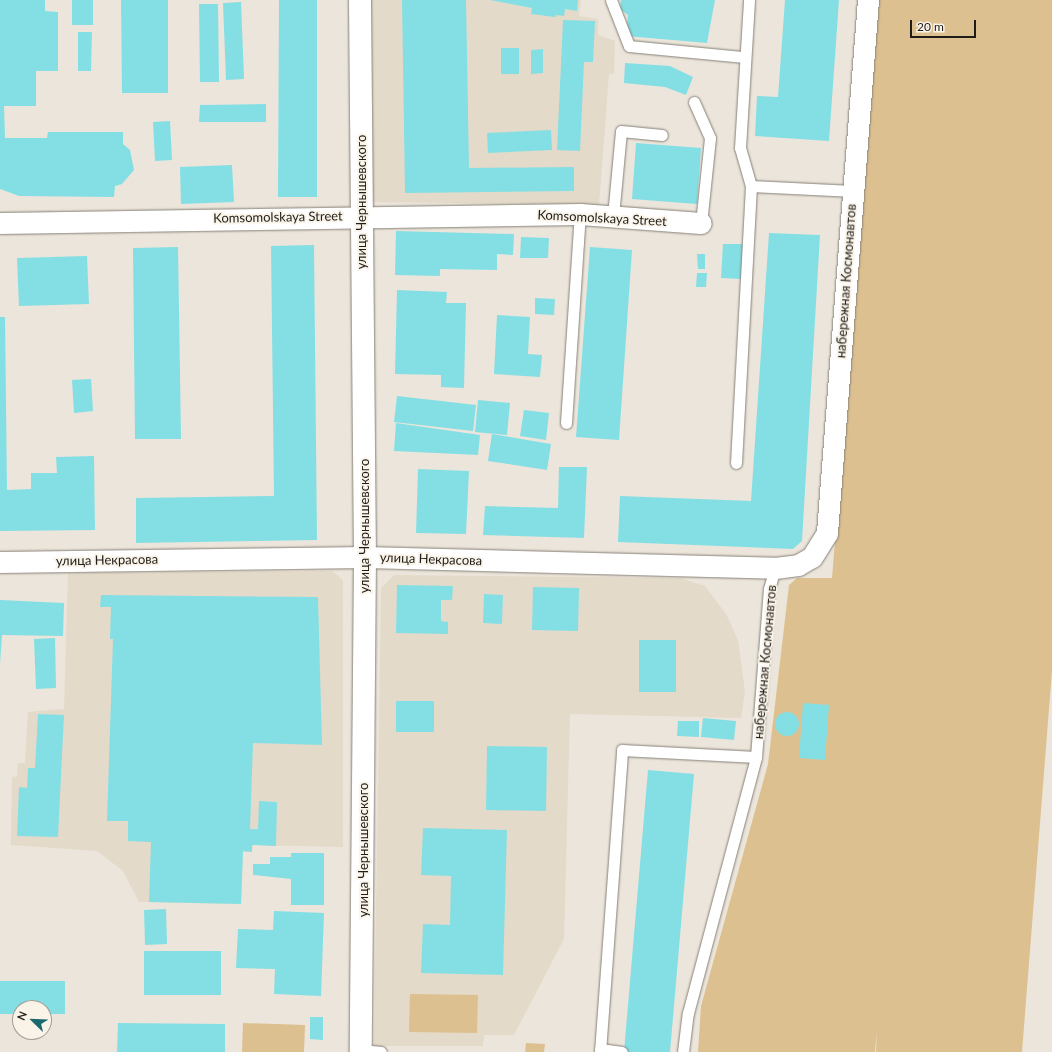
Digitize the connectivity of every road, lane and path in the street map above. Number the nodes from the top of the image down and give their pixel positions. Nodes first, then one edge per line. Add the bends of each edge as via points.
1 (360, 0) edge
2 (611, 0) edge
3 (748, 0) edge
4 (868, 0) edge
5 (744, 57) junction
6 (694, 102) dead end
7 (662, 135) dead end
8 (751, 186) junction
9 (853, 191) junction
10 (580, 214) junction
11 (361, 215) junction
12 (613, 216) junction
13 (0, 223) edge
14 (700, 223) joint
15 (566, 423) dead end
16 (736, 463) dead end
17 (365, 557) junction
18 (812, 557) joint
19 (0, 562) edge
20 (775, 568) junction
21 (756, 757) junction
22 (600, 1050) edge
23 (368, 1052) edge
24 (622, 1052) edge
25 (683, 1052) edge

1 - 11 main road, улица Чернышевского
2 - 5 lane via 629,46
3 - 5 lane
4 - 9 street, набережная Космонавтов
5 - 8 lane via 740,148
6 - 14 lane via 710,138
7 - 12 lane via 621,131
8 - 9 lane
8 - 16 lane
9 - 18 street, набережная Космонавтов via 827,533
10 - 11 street, Komsomolskaya Street
10 - 12 street, Komsomolskaya Street
10 - 15 lane
11 - 13 street, Komsomolskaya Street
11 - 17 main road, улица Чернышевского
12 - 14 street, Komsomolskaya Street
17 - 19 street, улица Некрасова
17 - 20 street, улица Некрасова
17 - 23 main road, улица Чернышевского
18 - 20 street, улица Некрасова via 798,565
20 - 21 lane, набережная Космонавтов via 769,589
21 - 22 lane via 622,750
21 - 25 lane, набережная Космонавтов via 688,1013
22 - 24 lane

